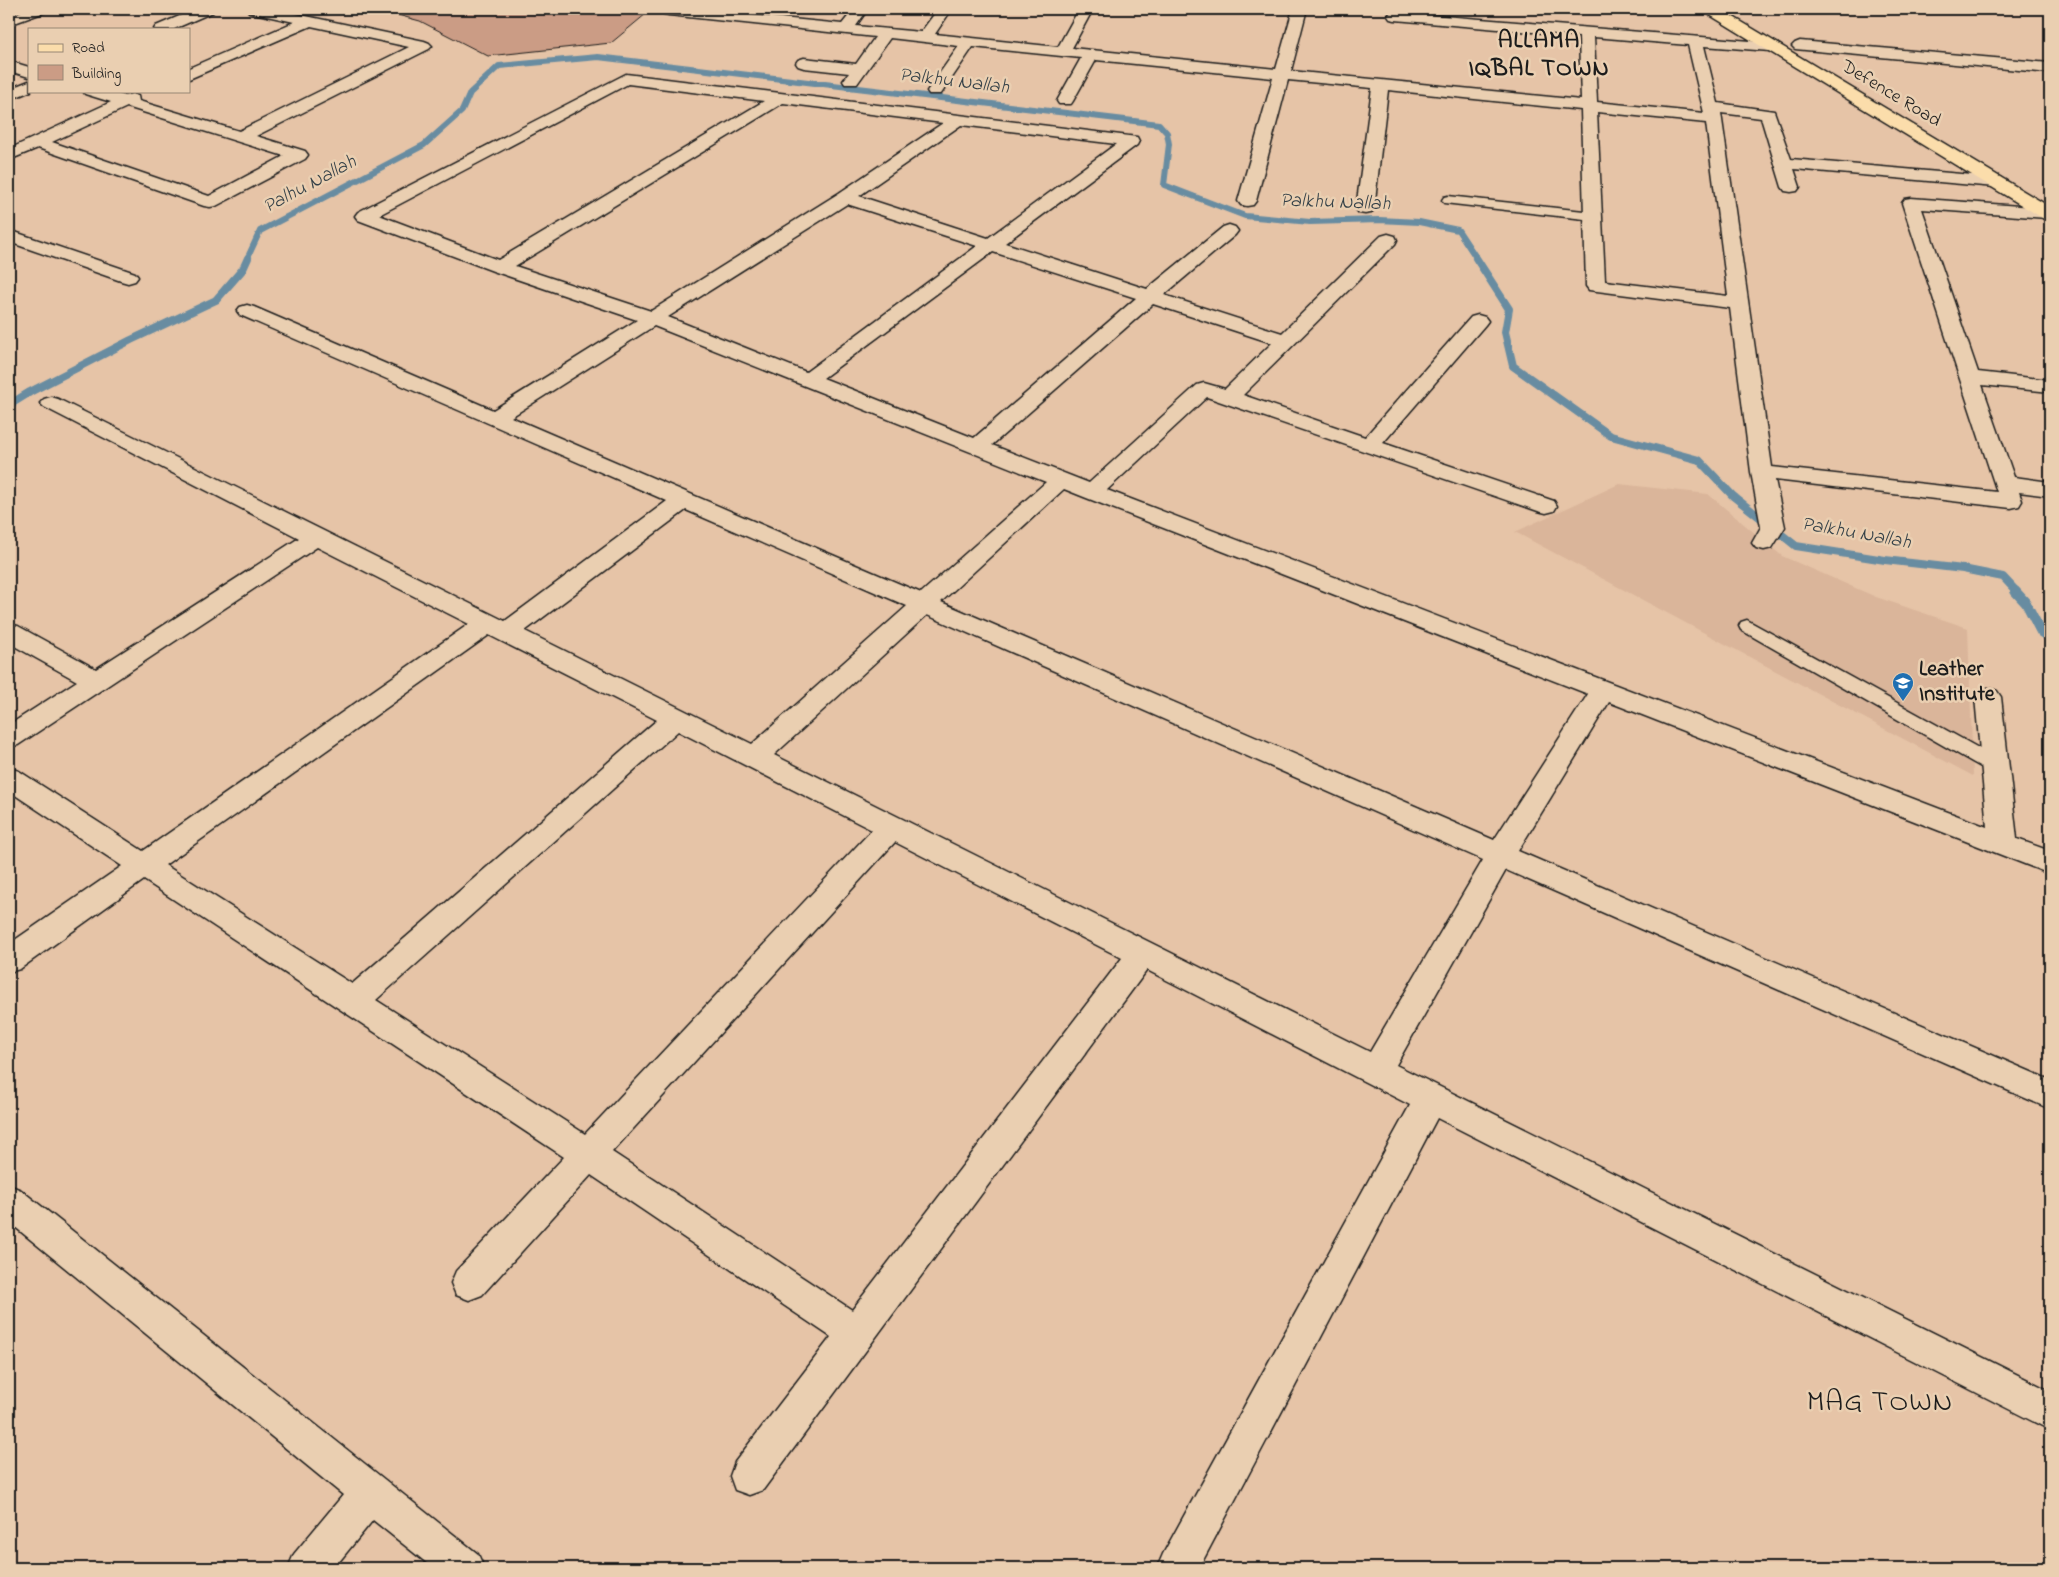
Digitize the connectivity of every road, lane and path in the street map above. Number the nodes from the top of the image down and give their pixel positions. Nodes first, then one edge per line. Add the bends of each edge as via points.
1 (40, 9) edge
2 (208, 9) edge
3 (254, 9) edge
4 (671, 9) edge
5 (861, 9) edge
6 (945, 9) edge
7 (1086, 9) edge
8 (1300, 9) edge
9 (1710, 9) edge
10 (1736, 9) edge
11 (1394, 16) dead end
12 (9, 21) edge
13 (309, 21) junction
14 (163, 28) edge
15 (846, 29) junction
16 (1586, 32) junction
17 (886, 33) junction
18 (925, 37) junction
19 (1771, 38) junction
20 (1695, 41) junction
21 (969, 42) junction
22 (1800, 46) junction
23 (1063, 52) junction
24 (1091, 54) junction
25 (804, 63) dead end
26 (1827, 63) junction
27 (9, 66) edge
28 (1807, 68) junction
29 (2050, 68) edge
30 (28, 72) edge
31 (190, 74) edge
32 (1284, 74) junction
33 (1381, 84) junction
34 (28, 86) edge
35 (935, 91) dead end
36 (94, 92) edge
37 (148, 92) edge
38 (9, 95) edge
39 (780, 98) junction
40 (1066, 101) dead end
41 (126, 102) junction
42 (1589, 106) junction
43 (1911, 112) dead end
44 (1713, 113) junction
45 (958, 120) junction
46 (242, 137) junction
47 (36, 142) junction
48 (9, 155) edge
49 (1783, 163) junction
50 (2020, 177) dead end
51 (1994, 181) junction
52 (1790, 188) dead end
53 (845, 197) junction
54 (1448, 200) dead end
55 (1247, 201) dead end
56 (1365, 209) dead end
57 (2048, 214) edge
58 (1594, 216) junction
59 (1229, 231) dead end
60 (9, 236) edge
61 (1388, 240) dead end
62 (992, 245) junction
63 (500, 267) junction
64 (128, 277) dead end
65 (1149, 297) junction
66 (1739, 303) junction
67 (247, 311) dead end
68 (652, 318) junction
69 (1478, 321) dead end
70 (1286, 341) junction
71 (1970, 377) junction
72 (809, 379) junction
73 (2050, 386) edge
74 (1228, 398) junction
75 (51, 403) dead end
76 (495, 418) junction
77 (1369, 445) junction
78 (977, 446) junction
79 (1762, 472) junction
80 (1061, 480) junction
81 (2005, 483) junction
82 (2050, 489) edge
83 (1092, 492) junction
84 (684, 500) junction
85 (1546, 506) dead end
86 (317, 537) junction
87 (1764, 543) dead end
88 (924, 604) junction
89 (1747, 626) dead end
90 (498, 628) junction
91 (9, 632) edge
92 (97, 680) junction
93 (1604, 690) junction
94 (1988, 697) dead end
95 (676, 718) junction
96 (9, 738) edge
97 (755, 757) junction
98 (1995, 766) junction
99 (9, 778) edge
100 (892, 827) junction
101 (2002, 844) junction
102 (1500, 855) junction
103 (2050, 863) edge
104 (144, 866) junction
105 (1143, 953) junction
106 (9, 960) edge
107 (353, 1002) junction
108 (1376, 1070) junction
109 (2050, 1095) edge
110 (1431, 1098) junction
111 (588, 1154) junction
112 (9, 1202) edge
113 (469, 1283) dead end
114 (856, 1334) junction
115 (2050, 1411) edge
116 (749, 1476) dead end
117 (370, 1493) junction
118 (308, 1568) edge
119 (464, 1568) edge
120 (1177, 1568) edge

1 - 12 street
2 - 14 street
3 - 13 street
4 - 15 street via 669,11
5 - 15 street
6 - 18 street
7 - 23 street
8 - 32 street
9 - 19 main road, Defence Road via 1752,34
10 - 19 main road, Defence Road
11 - 16 street
13 - 31 street
13 - 46 street via 424,46
15 - 17 street
16 - 20 street
16 - 42 street
17 - 18 street
17 - 25 street via 855,75
18 - 21 street
19 - 20 street
19 - 22 main road, Defence Road
19 - 28 main road, Defence Road
20 - 44 street
21 - 23 street
21 - 35 street
22 - 26 main road, Defence Road
22 - 29 street
23 - 24 street
24 - 32 street
24 - 40 street
26 - 28 main road
26 - 43 main road, Defence Road
27 - 30 street
28 - 51 main road, Defence Road
32 - 33 street
32 - 55 street
33 - 42 street
33 - 56 street
34 - 38 street
36 - 41 street
37 - 41 street
39 - 45 street
39 - 63 street
39 - 63 street via 626,79 364,216
41 - 46 street
41 - 47 street
42 - 44 street
42 - 58 street
44 - 49 street via 1768,114
44 - 66 street
45 - 53 street
45 - 62 street via 1131,141
46 - 47 street via 299,155 210,202
47 - 48 street
49 - 51 street
49 - 52 street
50 - 51 main road
51 - 57 main road, Defence Road
53 - 62 street
53 - 68 street
54 - 58 lane
57 - 71 street via 1911,203
58 - 66 street via 1596,286
59 - 65 street
60 - 64 street
61 - 70 street
62 - 65 street
62 - 72 street
63 - 68 street
65 - 70 street
65 - 78 street
66 - 79 street
67 - 76 street
68 - 72 street
68 - 76 street
69 - 77 street
70 - 74 street
71 - 73 street
71 - 81 street
72 - 78 street
74 - 77 street
74 - 83 street via 1204,389
75 - 86 street
76 - 84 street
77 - 85 street
78 - 80 street
79 - 81 street via 2011,501
79 - 87 street via 1773,527
80 - 83 street
80 - 88 street
81 - 82 street
83 - 93 street
84 - 88 street
84 - 90 street
86 - 90 street
86 - 92 street
88 - 97 street
88 - 102 street
89 - 98 lane
90 - 95 street
90 - 104 street
91 - 92 street
92 - 96 street
93 - 101 street
93 - 102 street
94 - 98 street
95 - 97 street
95 - 107 street
97 - 100 street
98 - 101 street
99 - 104 street
100 - 105 street
100 - 111 street
101 - 103 street
102 - 108 street
102 - 109 street
104 - 106 street
104 - 107 street
105 - 108 street
105 - 114 street
107 - 111 street
108 - 110 street
110 - 115 street
110 - 120 street
111 - 113 street
111 - 114 street
112 - 117 street
114 - 116 street
117 - 118 street
117 - 119 street

